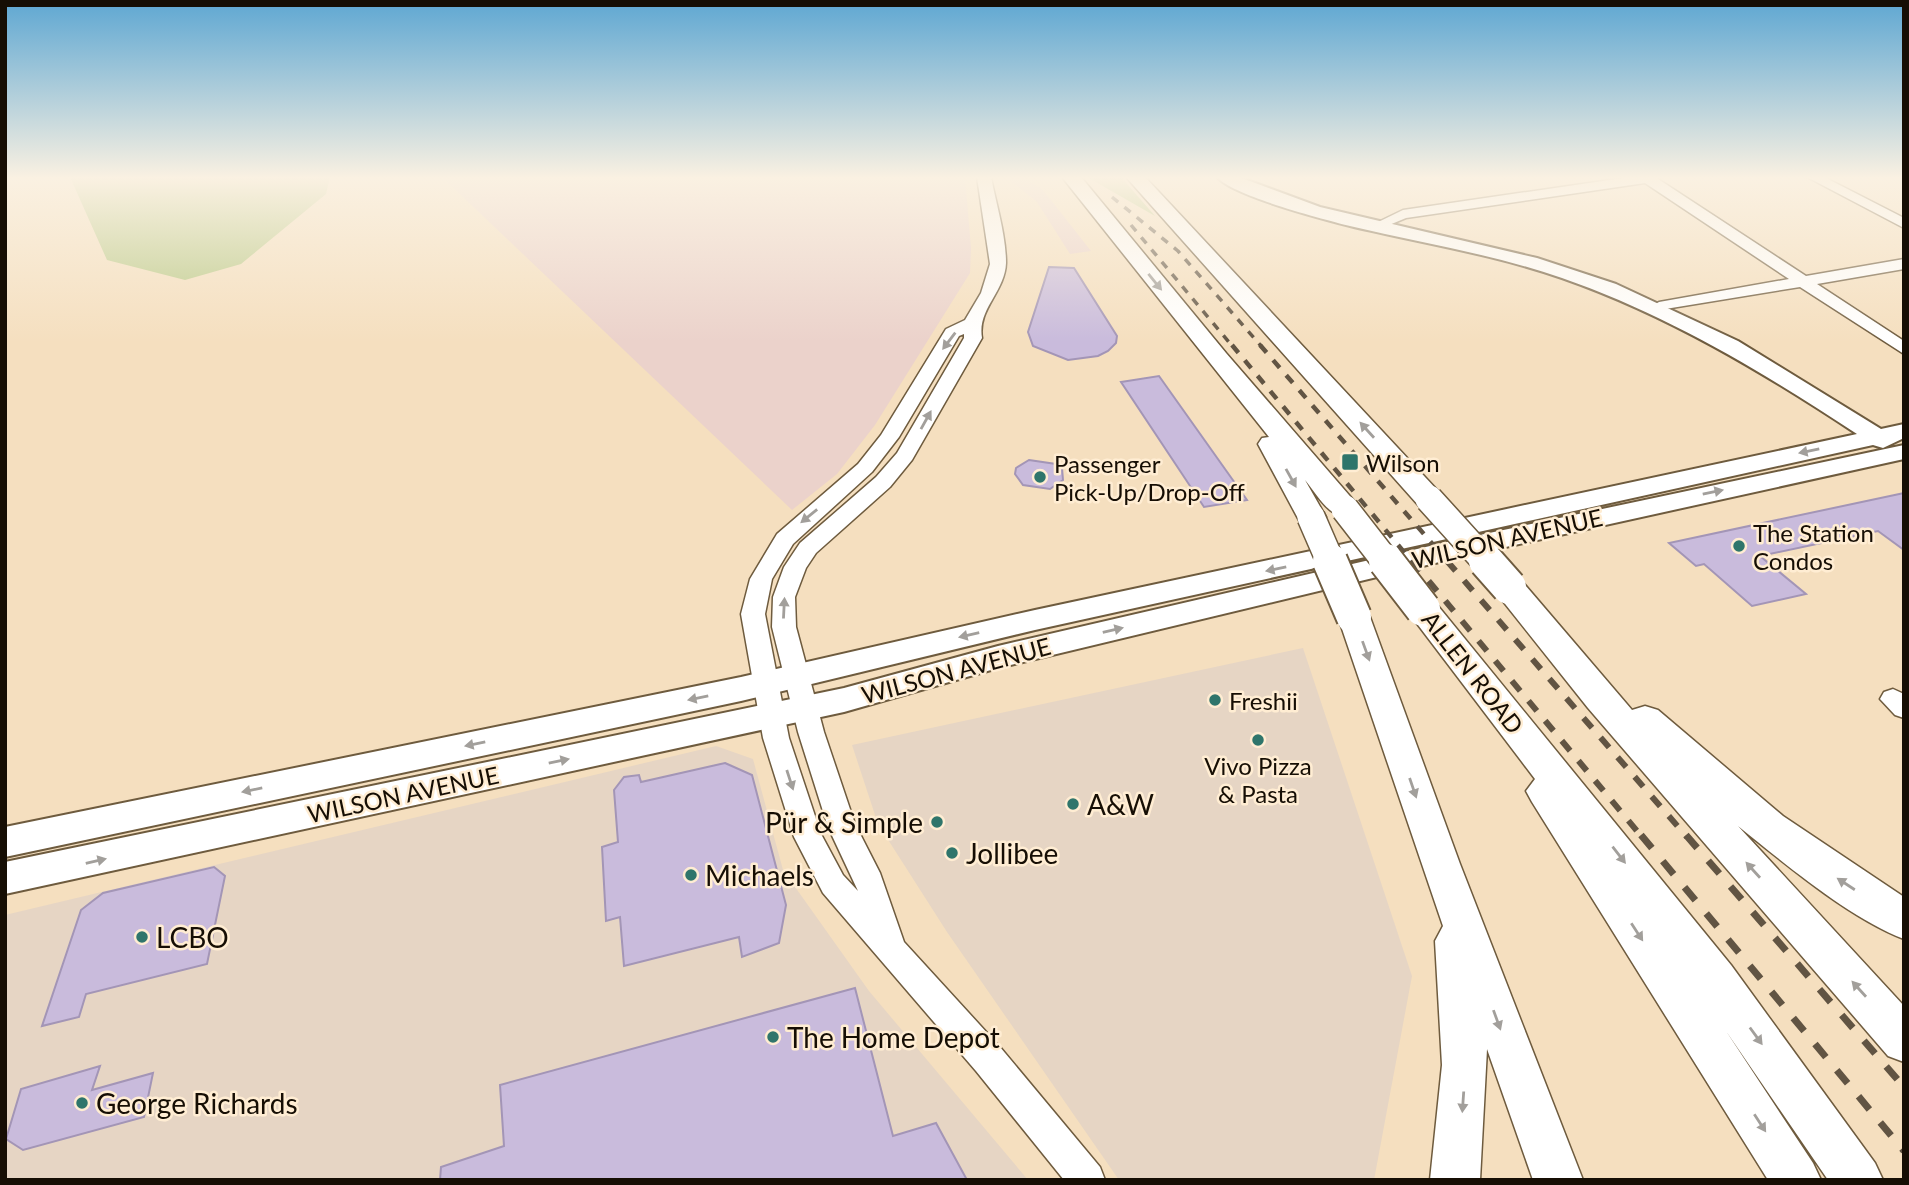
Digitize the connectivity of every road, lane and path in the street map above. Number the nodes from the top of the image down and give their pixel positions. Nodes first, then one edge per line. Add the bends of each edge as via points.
1 (993, 232) edge
2 (1116, 232) edge
3 (1185, 232) edge
4 (1407, 232) edge
5 (1730, 232) edge
6 (1904, 264) edge
7 (1803, 281) junction
8 (1659, 307) junction
9 (971, 323) junction
10 (1904, 349) edge
11 (1217, 358) junction
12 (1897, 445) edge
13 (1508, 587) junction
14 (1469, 668) junction
15 (796, 674) junction
16 (764, 682) junction
17 (804, 707) junction
18 (771, 714) junction
19 (62, 829) junction
20 (5, 842) edge
21 (1440, 864) junction
22 (48, 872) junction
23 (5, 878) edge
24 (1904, 920) edge
25 (894, 950) junction
26 (1904, 1040) edge
27 (1087, 1180) edge
28 (1455, 1180) edge
29 (1558, 1180) edge
30 (1796, 1180) edge
31 (1858, 1180) edge

1 - 9 street via 996,278
2 -> 11 highway, ALLEN ROAD
13 -> 3 highway, bridge
4 - 8 main road via 1491,250
5 - 7 street
6 - 7 street
7 - 8 street
7 - 10 street
8 - 12 main road via 1718,336
15 -> 9 street via 783,611 795,567 808,548 883,482 905,456 973,338
9 -> 16 street via 951,333 889,437 865,468 800,523 772,558 755,596 753,614
11 - 14 highway, ALLEN ROAD, bridge via 1345,509
11 -> 21 highway, bridge via 1311,517 1354,617
12 -> 15 main road, WILSON AVENUE
17 -> 12 main road, WILSON AVENUE via 1034,648
24 -> 13 highway via 1809,859 1714,785
26 -> 13 highway via 1600,698
14 -> 30 highway
14 -> 31 highway, ALLEN ROAD via 1716,980
15 - 16 main road, WILSON AVENUE
15 - 17 street
16 - 18 street
16 -> 19 main road, WILSON AVENUE
17 - 18 main road, WILSON AVENUE
17 - 25 street via 842,827 866,873
22 -> 18 main road, WILSON AVENUE
18 -> 25 street via 808,837 833,884
19 - 20 main road, WILSON AVENUE
19 - 22 main road
21 -> 28 highway via 1457,949 1463,1015 1465,1065
21 -> 29 highway
22 - 23 main road, WILSON AVENUE
25 - 27 street

